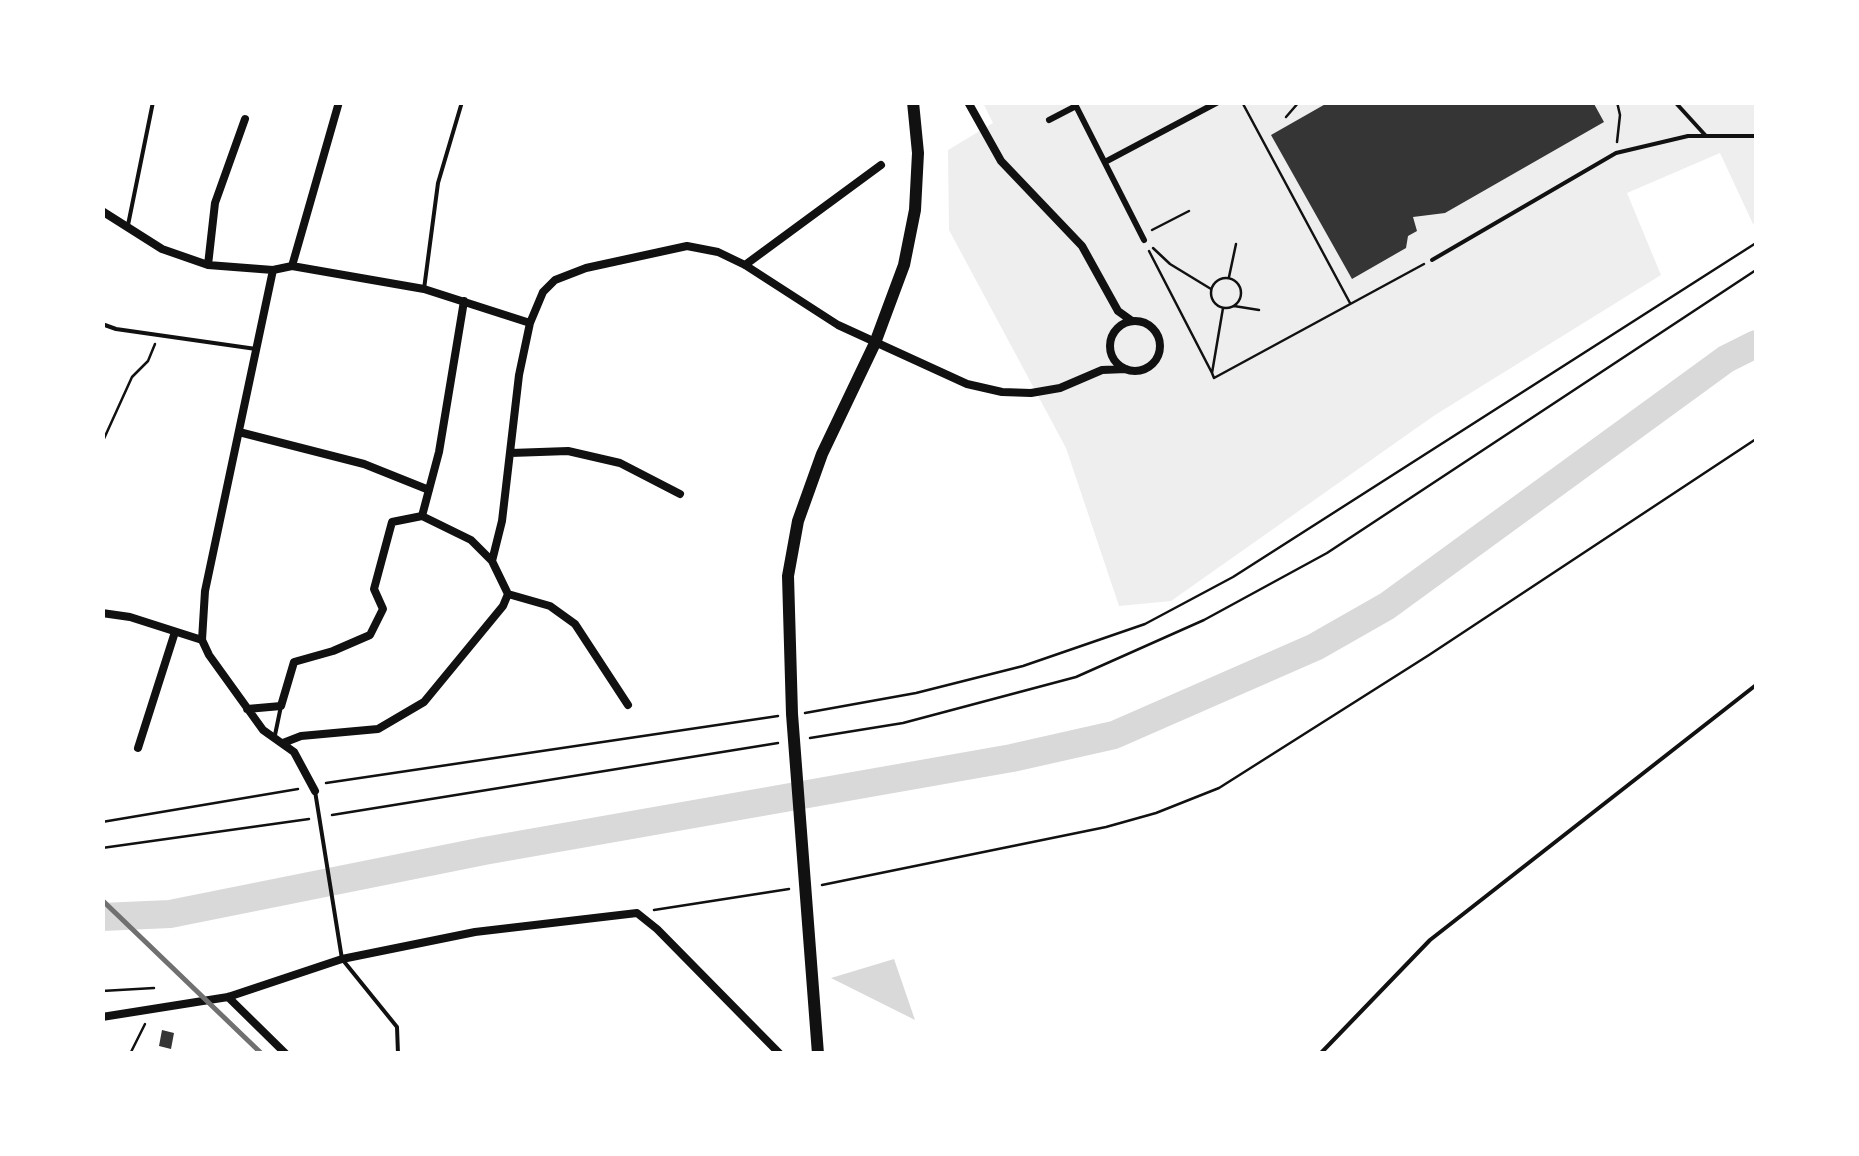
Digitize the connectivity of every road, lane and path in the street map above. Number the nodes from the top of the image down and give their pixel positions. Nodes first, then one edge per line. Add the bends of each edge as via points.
1 (154, 102) edge
2 (339, 102) edge
3 (462, 102) edge
4 (913, 102) edge
5 (968, 102) edge
6 (1218, 102) edge
7 (1242, 102) edge
8 (1299, 102) edge
9 (1617, 102) edge
10 (1676, 102) edge
11 (1286, 117) dead end
12 (245, 119) dead end
13 (1049, 120) dead end
14 (1756, 136) edge
15 (1706, 137) junction
16 (1616, 153) junction
17 (1105, 162) junction
18 (881, 165) dead end
19 (102, 211) edge
20 (1189, 212) dead end
21 (128, 225) junction
22 (1143, 238) junction
23 (1756, 243) edge
24 (1236, 244) dead end
25 (1432, 260) joint
26 (208, 265) junction
27 (745, 265) junction
28 (292, 266) junction
29 (274, 270) junction
30 (1756, 270) edge
31 (1228, 278) junction
32 (424, 289) junction
33 (1212, 289) junction
34 (464, 302) junction
35 (1350, 304) junction
36 (1233, 306) junction
37 (1224, 308) junction
38 (1259, 310) dead end
39 (1118, 311) junction
40 (1132, 321) junction
41 (530, 323) junction
42 (102, 324) edge
43 (1118, 327) junction
44 (158, 335) junction
45 (875, 343) junction
46 (257, 349) junction
47 (1110, 350) junction
48 (1126, 369) junction
49 (1102, 370) junction
50 (1212, 373) junction
51 (239, 432) junction
52 (1756, 439) edge
53 (102, 443) edge
54 (511, 453) junction
55 (429, 490) junction
56 (680, 494) dead end
57 (422, 516) junction
58 (492, 561) junction
59 (508, 594) junction
60 (102, 614) edge
61 (176, 632) junction
62 (202, 640) junction
63 (1756, 685) edge
64 (628, 705) dead end
65 (282, 706) junction
66 (248, 709) junction
67 (792, 717) junction
68 (275, 737) junction
69 (806, 739) dead end
70 (786, 742) dead end
71 (284, 743) junction
72 (138, 748) dead end
73 (313, 788) junction
74 (102, 822) edge
75 (102, 848) edge
76 (805, 882) junction
77 (638, 913) junction
78 (341, 955) junction
79 (154, 988) dead end
80 (102, 991) edge
81 (228, 997) junction
82 (152, 1010) junction
83 (102, 1017) edge
84 (130, 1054) edge
85 (286, 1054) edge
86 (398, 1054) edge
87 (780, 1054) edge
88 (818, 1054) edge
89 (1320, 1054) edge

1 - 21 lane
2 - 28 street
3 - 32 lane via 438,183
4 - 45 main road via 915,210 904,265
5 - 39 street via 1001,162 1082,246
6 - 17 street
7 - 35 path
8 - 11 path
9 - 16 path
10 - 15 lane
12 - 26 street via 215,203
13 - 17 street via 1076,106
14 - 15 lane
15 - 16 lane
16 - 25 lane
17 - 22 street
18 - 27 street
19 - 21 street
20 - 22 path
21 - 26 street via 162,249
22 - 33 path
22 - 50 path
23 - 67 path via 1233,577 1144,624 1024,666
24 - 31 path
25 - 35 path
26 - 29 street
27 - 41 street via 687,246 586,268 555,280
27 - 45 street
28 - 29 street
28 - 32 street
29 - 46 street
30 - 69 path via 1327,552 1204,620 1076,676 904,723
31 - 33 path
31 - 36 path via 1241,289
32 - 34 street
33 - 37 path
34 - 41 street
34 - 55 street
35 - 50 path via 1214,378
36 - 37 path
36 - 38 path
37 - 50 path
39 - 40 street
39 - 43 street
40 - 43 street
40 - 48 street via 1154,329 1160,351 1151,365
41 - 54 street
42 - 44 lane
43 - 47 street
44 - 46 lane
44 - 53 path
45 - 49 street via 967,384 1002,392 1060,388
45 - 67 main road via 798,521 788,576
46 - 51 street
47 - 48 street
47 - 49 street
48 - 49 street
51 - 55 street via 364,464
51 - 62 street via 205,591
52 - 76 path via 1219,788 1106,826
54 - 56 street via 568,452 620,463
54 - 58 street
55 - 57 street
57 - 58 street via 472,540
57 - 65 street via 392,522 374,590 383,609 370,635 294,662
58 - 59 street
59 - 64 street via 550,606 575,624
59 - 71 street via 424,702 378,729
60 - 61 street
61 - 62 street
61 - 72 street
62 - 66 street
63 - 89 lane via 1430,940
65 - 66 street
65 - 68 lane
66 - 68 street
67 - 73 path
67 - 76 main road
68 - 71 street
70 - 75 path
71 - 73 street
73 - 74 path
73 - 78 lane
76 - 77 path
76 - 88 main road
77 - 78 street
77 - 87 street
78 - 81 street
78 - 86 lane via 397,1027
79 - 80 path
81 - 82 street
81 - 85 street
82 - 83 street
82 - 84 path

